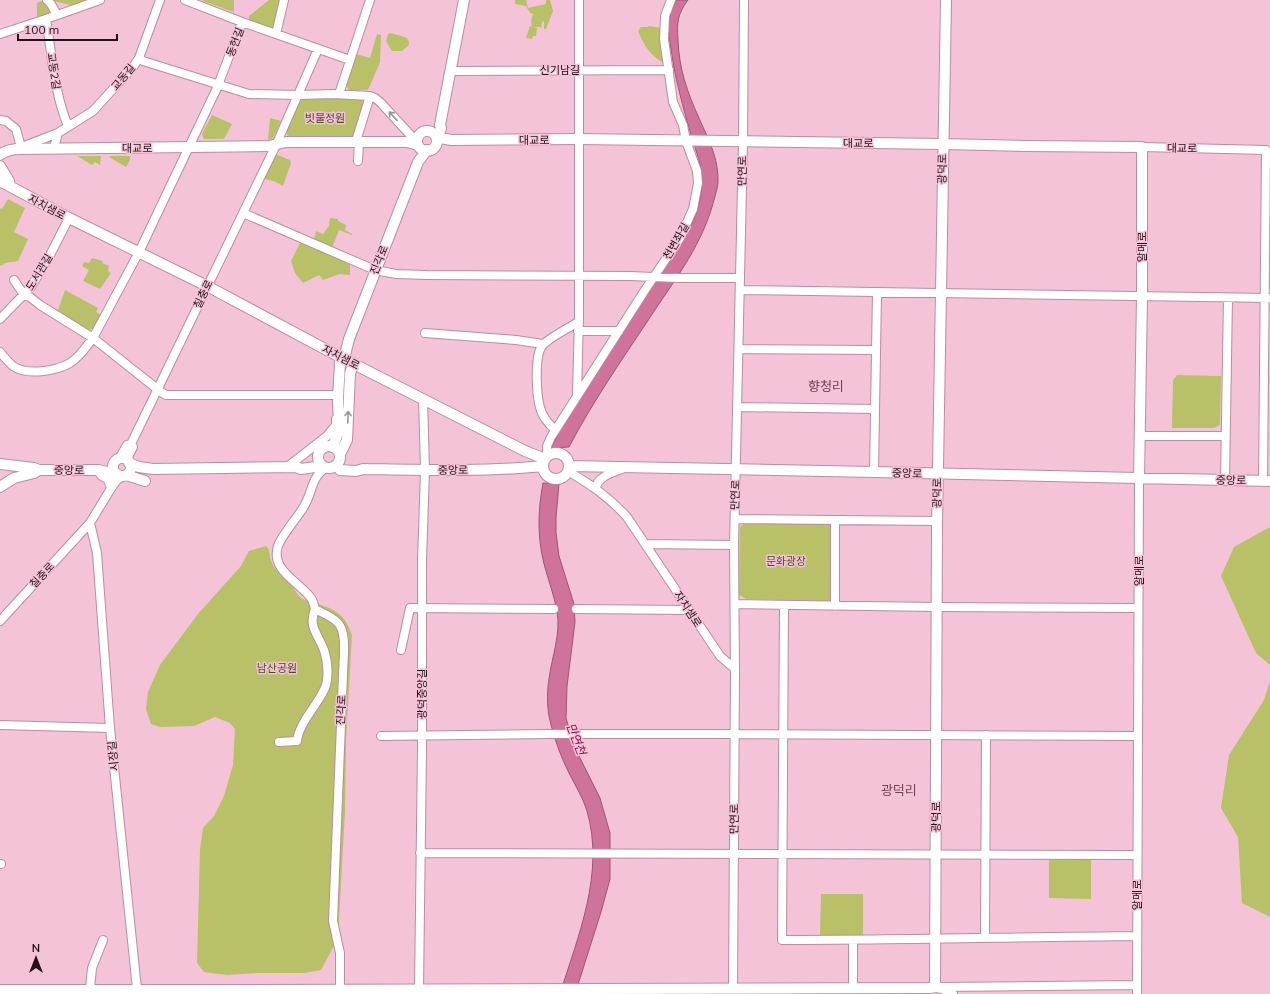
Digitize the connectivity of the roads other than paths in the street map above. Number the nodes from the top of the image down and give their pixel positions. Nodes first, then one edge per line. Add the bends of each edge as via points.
1 (47, 0) edge
2 (100, 0) edge
3 (160, 0) edge
4 (184, 0) edge
5 (284, 0) edge
6 (370, 0) edge
7 (464, 0) edge
8 (579, 0) edge
9 (671, 0) edge
10 (744, 0) edge
11 (946, 0) edge
12 (57, 15) junction
13 (46, 19) junction
14 (242, 22) junction
15 (0, 34) edge
16 (276, 34) junction
17 (318, 49) junction
18 (139, 58) junction
19 (350, 60) junction
20 (579, 70) junction
21 (669, 70) junction
22 (451, 71) junction
23 (219, 84) junction
24 (340, 94) junction
25 (298, 95) junction
26 (370, 96) junction
27 (0, 120) edge
28 (440, 125) junction
29 (68, 126) junction
30 (58, 133) junction
31 (436, 138) junction
32 (578, 139) junction
33 (451, 140) junction
34 (688, 141) junction
35 (359, 142) junction
36 (743, 142) junction
37 (416, 143) junction
38 (943, 144) junction
39 (276, 145) junction
40 (188, 147) junction
41 (1142, 147) junction
42 (20, 148) junction
43 (54, 148) junction
44 (0, 156) edge
45 (418, 160) junction
46 (358, 161) dead end
47 (0, 166) edge
48 (0, 181) edge
49 (10, 186) junction
50 (243, 213) junction
51 (69, 218) junction
52 (139, 252) junction
53 (375, 270) junction
54 (578, 276) junction
55 (655, 277) junction
56 (1268, 277) edge
57 (739, 278) junction
58 (14, 280) dead end
59 (207, 286) junction
60 (740, 290) junction
61 (877, 292) junction
62 (940, 293) junction
63 (24, 295) junction
64 (1142, 296) junction
65 (1228, 298) junction
66 (1268, 298) edge
67 (0, 320) edge
68 (578, 322) junction
69 (578, 331) junction
70 (619, 331) junction
71 (425, 333) dead end
72 (93, 338) junction
73 (543, 344) junction
74 (738, 349) junction
75 (876, 350) junction
76 (1267, 351) edge
77 (0, 352) edge
78 (346, 360) junction
79 (157, 389) junction
80 (1267, 393) edge
81 (577, 396) junction
82 (423, 398) junction
83 (339, 400) junction
84 (738, 407) junction
85 (875, 409) junction
86 (555, 430) junction
87 (1140, 436) junction
88 (1225, 436) junction
89 (1267, 436) edge
90 (332, 447) junction
91 (525, 451) junction
92 (318, 454) junction
93 (339, 459) junction
94 (545, 460) junction
95 (0, 464) edge
96 (323, 467) junction
97 (626, 467) junction
98 (291, 468) junction
99 (520, 468) junction
100 (123, 469) junction
101 (568, 469) junction
102 (736, 469) junction
103 (39, 470) junction
104 (98, 470) junction
105 (425, 470) junction
106 (874, 472) junction
107 (938, 474) junction
108 (1139, 478) junction
109 (1225, 480) junction
110 (1267, 481) edge
111 (0, 487) edge
112 (110, 487) junction
113 (596, 488) junction
114 (734, 519) junction
115 (835, 520) junction
116 (937, 521) junction
117 (90, 523) junction
118 (645, 544) junction
119 (734, 545) junction
120 (735, 604) junction
121 (784, 605) junction
122 (835, 606) junction
123 (937, 607) junction
124 (422, 608) junction
125 (554, 608) dead end
126 (1138, 608) junction
127 (315, 609) junction
128 (576, 609) dead end
129 (689, 610) junction
130 (0, 621) edge
131 (401, 650) dead end
132 (735, 670) junction
133 (0, 725) edge
134 (110, 728) junction
135 (735, 734) junction
136 (784, 734) junction
137 (937, 735) junction
138 (986, 735) junction
139 (381, 736) dead end
140 (422, 736) junction
141 (1138, 736) junction
142 (279, 742) dead end
143 (420, 853) junction
144 (734, 854) junction
145 (783, 854) junction
146 (936, 855) junction
147 (985, 855) junction
148 (1137, 856) junction
149 (1137, 936) junction
150 (985, 938) junction
151 (936, 939) junction
152 (103, 940) dead end
153 (854, 940) junction
154 (935, 987) junction
155 (419, 989) junction
156 (733, 989) junction
157 (829, 989) junction
158 (853, 989) junction
159 (0, 990) edge
160 (90, 990) junction
161 (137, 990) junction
162 (1137, 990) edge
163 (256, 992) edge
164 (340, 992) edge
165 (485, 992) edge
166 (866, 994) edge
167 (921, 994) edge
168 (952, 994) edge

1 - 12 street
2 - 12 street
3 - 18 street, 교동길
4 - 14 street
5 - 16 street
6 - 19 street
7 - 22 street
8 - 20 street
9 - 21 street, 천변좌길 via 664,16
10 - 36 street, 만연로
11 - 38 street, 광덕로
12 - 13 street
13 - 15 street
13 - 29 street, 교동2길 via 58,94
14 - 16 street, 동헌길
14 - 23 street, 동헌길
16 - 17 street, 동헌길
17 - 19 street, 동헌길
17 - 25 street
18 - 23 street
18 - 29 street, 교동길 via 93,111
19 - 24 street
20 - 21 street, 신기남길
20 - 22 street, 신기남길
20 - 32 street
21 - 34 street, 천변좌길 via 673,102
22 - 28 street
23 - 25 street via 249,94
23 - 40 street, 동헌길
24 - 25 street
24 - 26 street
25 - 39 street
26 - 35 street via 357,138
37 -> 26 street via 380,102
27 - 42 street via 16,129
28 - 31 street
28 - 33 street
29 - 30 street, 교동길
30 - 42 street, 교동길
30 - 43 street
31 - 33 street, 대교로 via 448,142
31 - 37 street, 대교로 via 424,132
31 - 37 street via 432,149
32 - 33 street, 대교로
32 - 34 street, 대교로
32 - 54 street
34 - 36 street, 대교로
34 - 55 street, 천변좌길 via 697,171 695,202 680,238
35 - 37 street, 대교로
35 - 39 street, 대교로 via 286,142
35 - 46 street
36 - 38 street, 대교로
36 - 57 street, 만연로
37 - 45 street, 진각로
37 - 45 street via 413,149
38 - 41 street, 대교로
38 - 62 street, 광덕로
39 - 40 street, 대교로
39 - 50 street, 칠충로
40 - 43 street, 대교로
40 - 52 street
41 - 56 street, 대교로 via 1266,150
41 - 64 street, 알메로
42 - 43 street, 대교로
42 - 44 street, 대교로 via 5,151
45 - 53 street, 진각로
47 - 49 street
48 - 49 street, 자치샘로
49 - 51 street, 자치샘로
50 - 53 street
50 - 59 street, 칠충로
51 - 52 street, 자치샘로
51 - 63 street, 도서관길 via 50,255
52 - 59 street, 자치샘로
52 - 72 street
53 - 54 street via 426,275
53 - 78 street, 진각로 via 349,340
54 - 55 street
54 - 68 street
55 - 57 street
55 - 70 street, 천변좌길
56 - 66 street
57 - 60 street, 만연로
58 - 63 street
59 - 78 street, 자치샘로
59 - 79 street, 칠충로
60 - 61 street
60 - 74 street, 만연로
61 - 62 street
61 - 75 street
62 - 64 street
62 - 107 street, 광덕로
63 - 67 street, 도서관길
63 - 72 street
64 - 65 street
64 - 87 street, 알메로
65 - 66 street
65 - 88 street
66 - 76 street
68 - 69 street
68 - 73 street
69 - 70 street
69 - 81 street
70 - 81 street, 천변좌길
71 - 73 street
72 - 77 street via 84,351 69,363 34,372 14,366
72 - 79 street
73 - 86 street via 538,357 538,398 542,414
74 - 75 street
74 - 84 street, 만연로
75 - 85 street
76 - 80 street
78 - 82 street, 자치샘로
78 - 83 street, 진각로
93 -> 78 street, 진각로 via 347,440 350,374
79 - 83 street via 166,395 176,396
79 - 100 street, 칠충로 via 131,444 133,447
80 - 89 street
81 - 86 street, 천변좌길
82 - 91 street, 자치샘로
82 - 105 street, 광덕중앙길
83 - 90 street, 진각로 via 339,428
83 - 98 street via 336,425 331,433
84 - 85 street
84 - 102 street, 만연로
85 - 106 street
86 - 94 street, 천변좌길 via 547,446
87 - 88 street
87 - 108 street, 알메로
88 - 109 street
89 - 110 street
90 - 92 street via 324,447
90 - 93 street via 337,449
91 - 94 street, 자치샘로
91 - 99 street via 526,461
92 - 96 street via 318,461
92 - 98 street via 315,458
93 - 96 street via 331,468
93 - 105 street, 중앙로 via 340,470
94 - 99 street, 중앙로
94 - 101 street via 559,453 566,458
94 - 101 street via 545,474 554,479 563,477
95 - 103 street
96 - 98 street
96 - 127 street, 진각로 via 305,505 281,540 278,549 278,560 282,570 312,599
97 - 101 street, 중앙로
97 - 102 street, 중앙로
97 - 113 street via 601,479
98 - 100 street via 149,474 139,467
99 - 105 street, 중앙로
100 - 104 street
100 - 112 street, 칠충로
101 - 113 street, 자치샘로
102 - 106 street, 중앙로
102 - 114 street, 만연로
103 - 104 street, 중앙로
103 - 111 street via 34,474 14,478
104 - 112 street via 108,478
105 - 124 street, 광덕중앙길
106 - 107 street, 중앙로
107 - 108 street, 중앙로
107 - 116 street, 광덕로
108 - 109 street, 중앙로
108 - 126 street, 알메로
109 - 110 street, 중앙로
112 - 117 street, 칠충로
113 - 118 street, 자치샘로 via 627,517
114 - 115 street
114 - 119 street, 만연로
115 - 116 street
115 - 122 street
116 - 123 street, 광덕로
117 - 130 street, 칠충로
117 - 134 street, 시장길 via 97,553
118 - 119 street
118 - 129 street, 자치샘로
119 - 120 street, 만연로
120 - 121 street
120 - 132 street, 만연로
121 - 122 street
121 - 136 street
122 - 123 street
123 - 126 street
123 - 137 street, 광덕로
124 - 125 street
124 - 131 street via 410,608
124 - 140 street, 광덕중앙길
126 - 141 street, 알메로
127 - 142 street via 312,621 326,657 326,686 310,711 297,741
127 - 164 street, 진각로 via 338,622 344,639 333,921 340,953
128 - 129 street
129 - 132 street, 자치샘로 via 720,656
132 - 135 street, 만연로
133 - 134 street
134 - 161 street, 시장길
135 - 136 street
135 - 140 street
135 - 144 street, 만연로
136 - 137 street
136 - 145 street
137 - 138 street
137 - 146 street, 광덕로
138 - 141 street
138 - 147 street
139 - 140 street
140 - 143 street, 광덕중앙길
141 - 148 street, 알메로
143 - 144 street
143 - 155 street, 광덕중앙길
144 - 145 street
144 - 156 street, 만연로
145 - 146 street
145 - 153 street via 782,940
146 - 147 street
146 - 151 street, 광덕로
147 - 148 street
147 - 150 street
148 - 149 street, 알메로
149 - 150 street
149 - 162 street, 알메로
150 - 151 street
151 - 153 street
151 - 154 street, 광덕로
152 - 160 street via 92,968
153 - 158 street
154 - 158 street
154 - 162 street
154 - 167 street
154 - 168 street via 946,989
155 - 164 street
155 - 165 street
156 - 157 street
156 - 165 street via 559,989
157 - 158 street
157 - 166 street
159 - 160 street
160 - 161 street
161 - 163 street
163 - 164 street

